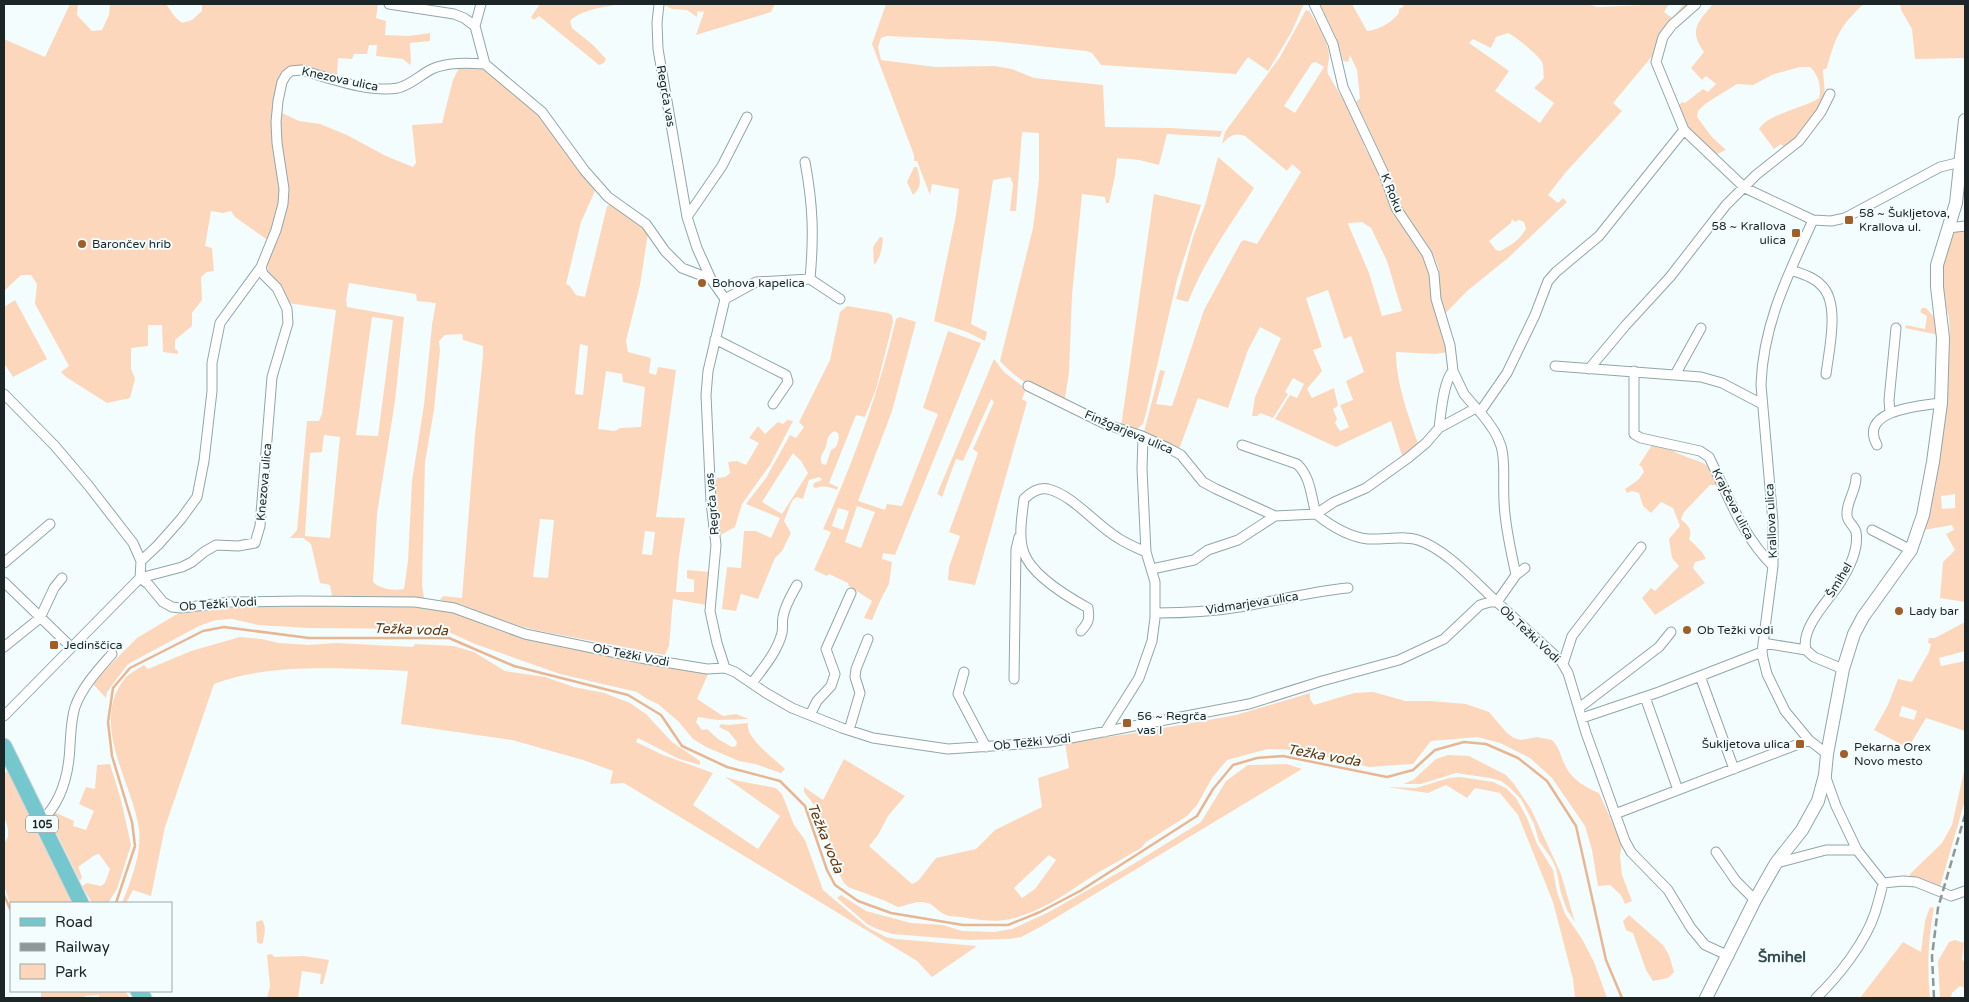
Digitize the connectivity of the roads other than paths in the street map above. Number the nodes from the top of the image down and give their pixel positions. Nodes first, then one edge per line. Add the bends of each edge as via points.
1 (389, 4) edge
2 (481, 4) edge
3 (659, 4) edge
4 (1314, 4) edge
5 (1696, 4) edge
6 (475, 26) junction
7 (485, 64) junction
8 (1830, 94) dead end
9 (747, 116) dead end
10 (1965, 120) edge
11 (1684, 130) junction
12 (805, 162) dead end
13 (1961, 162) junction
14 (1745, 188) junction
15 (687, 217) junction
16 (1813, 220) junction
17 (1965, 226) edge
18 (1948, 228) junction
19 (261, 267) junction
20 (1791, 270) junction
21 (711, 279) junction
22 (810, 279) junction
23 (725, 299) junction
24 (840, 299) dead end
25 (1701, 328) dead end
26 (1896, 328) dead end
27 (715, 339) junction
28 (1555, 366) dead end
29 (1590, 369) junction
30 (1453, 371) junction
31 (1634, 371) junction
32 (1826, 374) dead end
33 (1674, 375) junction
34 (1028, 386) dead end
35 (4, 394) edge
36 (1941, 403) junction
37 (773, 404) dead end
38 (1762, 404) junction
39 (1478, 410) junction
40 (1890, 413) junction
41 (1439, 428) junction
42 (1143, 437) junction
43 (1877, 444) dead end
44 (1242, 445) dead end
45 (1856, 478) dead end
46 (1316, 514) junction
47 (1274, 516) junction
48 (50, 524) dead end
49 (1872, 530) dead end
50 (1021, 532) junction
51 (1641, 546) dead end
52 (1911, 550) junction
53 (1146, 552) junction
54 (141, 561) junction
55 (4, 563) edge
56 (1773, 566) junction
57 (1525, 568) dead end
58 (1152, 569) junction
59 (1516, 575) junction
60 (62, 578) dead end
61 (140, 578) junction
62 (4, 582) edge
63 (797, 585) dead end
64 (1348, 588) dead end
65 (851, 593) dead end
66 (1497, 602) junction
67 (1155, 613) junction
68 (40, 618) junction
69 (1081, 631) dead end
70 (1671, 632) dead end
71 (868, 639) dead end
72 (70, 646) junction
73 (4, 647) edge
74 (1762, 648) junction
75 (1806, 650) junction
76 (112, 654) dead end
77 (1563, 664) junction
78 (725, 668) junction
79 (1843, 669) junction
80 (964, 672) dead end
81 (1700, 676) junction
82 (1014, 679) dead end
83 (752, 683) junction
84 (1644, 697) junction
85 (1579, 708) junction
86 (810, 715) junction
87 (4, 716) edge
88 (1582, 718) junction
89 (849, 730) junction
90 (1105, 732) junction
91 (1809, 740) junction
92 (4, 746) edge
93 (986, 747) junction
94 (1827, 754) junction
95 (1734, 769) junction
96 (1825, 775) junction
97 (1678, 790) junction
98 (1615, 814) junction
99 (40, 821) junction
100 (1857, 850) junction
101 (1716, 852) dead end
102 (1776, 863) junction
103 (1887, 883) junction
104 (1965, 892) edge
105 (1756, 900) junction
106 (80, 902) edge
107 (1728, 956) junction
108 (1706, 998) edge
109 (1816, 998) edge

1 - 6 street via 454,14
2 - 6 street
3 - 15 street, Regrča vas via 658,49
4 - 30 street, K Roku via 1333,44 1343,87 1384,174 1396,208 1432,266 1436,299 1450,344
5 - 11 street via 1663,37 1656,62
6 - 7 street
7 - 19 street, Knezova ulica via 440,66 396,88 364,86 301,70 286,75 276,122 283,204
7 - 21 street via 542,112 608,197 646,224 682,268
8 - 14 street via 1799,141 1756,175
9 - 15 street via 722,166
10 - 13 street
11 - 14 street
11 - 39 street via 1599,236 1548,281 1507,373
12 - 22 street via 812,198
13 - 16 street via 1940,167 1845,218
13 - 18 street via 1956,203
14 - 16 street
14 - 29 street via 1726,205 1670,277
15 - 21 street, Regrča vas
16 - 20 street, Krallova ulica
17 - 18 street
18 - 36 street via 1937,275 1943,338
19 - 54 street via 220,323 212,363 212,392 197,497
19 - 61 street, Knezova ulica via 287,309 288,323 272,377 260,526 255,544 216,545 182,567
20 - 32 street via 1808,276 1828,293 1832,305
20 - 38 street, Krallova ulica via 1774,310 1766,340 1762,363
21 - 23 street, Regrča vas
22 - 23 street via 756,282
22 - 24 street
23 - 27 street, Regrča vas
25 - 33 street
26 - 40 street
27 - 37 street via 786,375 788,382
27 - 78 street, Regrča vas via 706,395 716,545 710,611
28 - 29 street
29 - 31 street
30 - 39 street, K Roku via 1464,394
30 - 41 street via 1447,383
31 - 33 street
31 - 56 street, Krajčeva ulica via 1634,434 1700,451 1709,457 1749,539
33 - 38 street via 1722,382
34 - 42 street, Finžgarjeva ulica via 1105,424
35 - 54 street via 88,486 133,543
36 - 40 street
36 - 52 street via 1928,495
38 - 56 street, Krallova ulica via 1773,522
39 - 41 street
39 - 59 street, K Roku via 1496,432 1505,458 1506,528
40 - 43 street via 1874,425
41 - 46 street via 1408,458 1366,488
42 - 47 street, Finžgarjeva ulica via 1181,455 1203,482
42 - 53 street
44 - 46 street via 1297,464 1304,470
45 - 75 street, Šmihel via 1847,514 1856,530 1851,561 1810,626 1804,644
46 - 47 street, Finžgarjeva ulica
46 - 66 street via 1352,535 1416,539 1428,544 1450,559
47 - 58 street via 1238,540 1208,550 1194,560
48 - 55 street
49 - 52 street
50 - 53 street via 1024,499 1039,489 1047,489 1070,501 1117,538
50 - 69 street via 1024,553 1032,566 1049,582 1088,608 1089,622
50 - 82 street via 1016,549
51 - 77 street, Ob Težki Vodi via 1572,636
52 - 79 street via 1862,616
53 - 58 street
54 - 61 street
56 - 74 street, Krallova ulica
57 - 59 street
58 - 67 street
59 - 66 street
60 - 68 street
61 - 72 street
61 - 78 street, Ob Težki Vodi via 172,607 230,602 415,602 454,608 525,634 646,659 706,669
62 - 68 street
63 - 83 street via 785,606 778,644
64 - 67 street, Vidmarjeva ulica via 1244,606
65 - 86 street via 826,649 835,674
66 - 77 street, Ob Težki Vodi
66 - 90 street, Ob Težki Vodi via 1480,605 1444,639 1399,660 1249,704
67 - 90 street via 1152,641 1139,678
68 - 72 street
68 - 73 street
70 - 85 street via 1659,647
71 - 89 street via 856,669 860,693
72 - 87 street
74 - 75 street
74 - 81 street
74 - 91 street, Krallova ulica via 1767,674 1776,695
75 - 79 street via 1814,657
76 - 99 street via 79,698 71,724 64,786 48,814
77 - 85 street, Ob Težki Vodi
78 - 83 street, Ob Težki Vodi
79 - 94 street
80 - 93 street, Ob Težki Vodi via 958,694
81 - 84 street
81 - 95 street
83 - 86 street, Ob Težki Vodi via 792,708
84 - 88 street
84 - 97 street
85 - 88 street, Ob Težki Vodi
86 - 89 street, Ob Težki Vodi
88 - 98 street, Ob Težki Vodi
89 - 93 street, Ob Težki Vodi via 873,738 948,749
90 - 93 street, Ob Težki Vodi via 1050,742
91 - 94 street, Krallova ulica
91 - 95 street
92 - 99 main road, 105
94 - 96 street
95 - 97 street
96 - 100 street
96 - 102 street via 1814,810
97 - 98 street
98 - 107 street, Ob Težki Vodi via 1624,842 1668,890 1697,935 1705,944
99 - 106 main road, 105
100 - 102 street via 1826,850
100 - 103 street
101 - 105 street via 1736,881
102 - 105 street
103 - 104 street via 1916,882 1951,896
103 - 109 street via 1862,941
105 - 107 street
107 - 108 street

